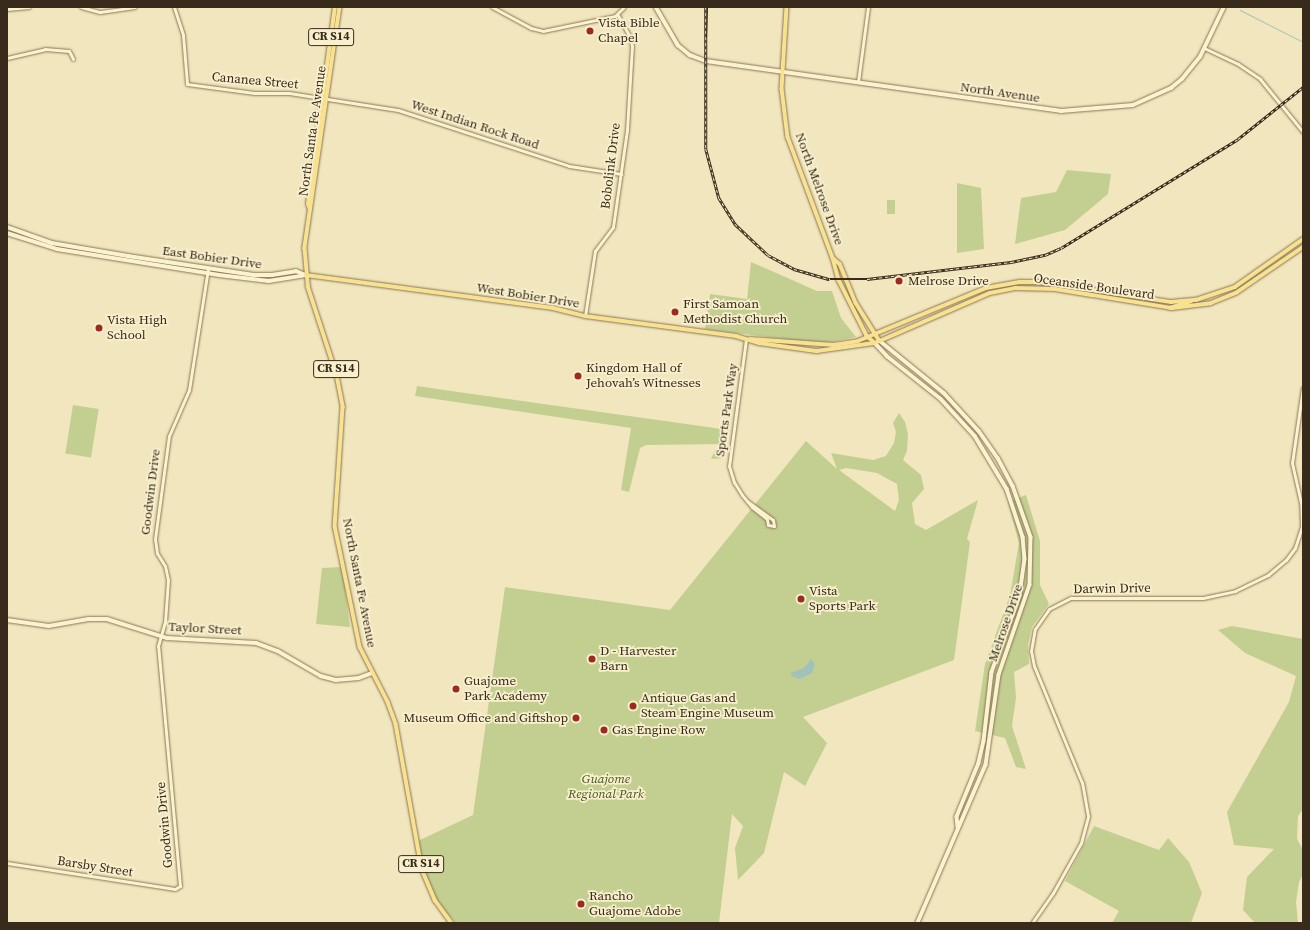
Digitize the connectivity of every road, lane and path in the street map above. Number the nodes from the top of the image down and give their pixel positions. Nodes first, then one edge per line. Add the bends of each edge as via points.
1 (29, 7) edge
2 (81, 7) edge
3 (135, 7) edge
4 (174, 7) edge
5 (335, 7) edge
6 (340, 7) edge
7 (492, 7) edge
8 (624, 7) edge
9 (656, 7) edge
10 (787, 7) edge
11 (868, 7) edge
12 (1224, 7) edge
13 (7, 9) edge
14 (618, 15) junction
15 (1204, 48) junction
16 (7, 58) edge
17 (73, 59) dead end
18 (783, 71) junction
19 (858, 82) junction
20 (322, 99) junction
21 (327, 100) junction
22 (1303, 132) edge
23 (316, 142) junction
24 (319, 156) junction
25 (621, 174) junction
26 (311, 179) junction
27 (316, 180) junction
28 (310, 210) junction
29 (7, 228) edge
30 (7, 233) edge
31 (1303, 240) edge
32 (1303, 247) edge
33 (833, 258) junction
34 (207, 270) junction
35 (306, 275) junction
36 (959, 298) junction
37 (1192, 301) junction
38 (1170, 308) junction
39 (935, 315) junction
40 (585, 316) junction
41 (874, 333) junction
42 (867, 336) junction
43 (746, 339) junction
44 (879, 340) junction
45 (875, 343) junction
46 (1303, 388) edge
47 (748, 502) junction
48 (1302, 526) edge
49 (7, 620) edge
50 (161, 637) junction
51 (372, 673) junction
52 (958, 827) junction
53 (7, 863) edge
54 (179, 888) joint
55 (452, 923) edge
56 (918, 923) edge
57 (1032, 923) edge

1 - 13 street
2 - 3 street via 100,12
4 - 20 street, Cananea Street via 183,35 187,84 254,94 286,93
5 - 20 main road, North Santa Fe Avenue / CR S14
6 - 21 main road, North Santa Fe Avenue / CR S14
7 - 14 street via 539,31
8 - 14 street
9 - 18 main road, North Avenue via 670,35 684,51 698,59
10 - 18 main road, North Melrose Drive
11 - 19 street
12 - 15 main road, North Avenue
14 - 25 street, Bobolink Drive via 632,46 627,130
15 - 19 main road, North Avenue via 1193,67 1171,88 1147,101 1120,107 1044,110
15 - 22 street via 1238,64 1260,79
16 - 17 street via 45,49 69,51
18 - 19 main road, North Avenue
18 - 33 main road, North Melrose Drive via 782,105 788,138
20 - 21 street, West Indian Rock Road
20 - 23 main road, North Santa Fe Avenue / CR S14
21 - 24 main road, North Santa Fe Avenue / CR S14
21 - 25 street, West Indian Rock Road via 398,110 569,166
23 - 24 main road
23 - 26 main road, North Santa Fe Avenue / CR S14
24 - 27 main road, North Santa Fe Avenue / CR S14
25 - 40 street, Bobolink Drive via 613,227 594,255
26 - 27 main road
26 - 28 main road, North Santa Fe Avenue / CR S14 via 308,204
27 - 28 main road, North Santa Fe Avenue / CR S14
28 - 35 main road, North Santa Fe Avenue / CR S14 via 305,248
29 - 34 main road, East Bobier Drive via 52,244
30 - 34 main road, East Bobier Drive via 56,249
31 - 37 main road, Oceanside Boulevard via 1235,287
32 - 38 main road, Oceanside Boulevard via 1236,293 1212,303
33 - 41 main road, North Melrose Drive via 840,264 856,303
33 - 42 main road, North Melrose Drive via 838,280
34 - 35 main road, East Bobier Drive via 254,275 296,271
34 - 35 main road, East Bobier Drive via 269,281
34 - 50 street, Goodwin Drive via 189,390 169,436 154,539 168,580 165,622
35 - 40 main road, West Bobier Drive via 553,308
35 - 51 main road, North Santa Fe Avenue / CR S14 via 340,384 343,407 336,526 360,647
36 - 37 main road, Oceanside Boulevard via 1001,284 1033,282 1156,300
36 - 39 main road via 957,303
36 - 41 main road, Oceanside Boulevard
37 - 38 main road
38 - 39 main road, Oceanside Boulevard via 1055,289 1015,288 990,293
39 - 44 main road, Oceanside Boulevard
40 - 43 main road, West Bobier Drive
41 - 42 main road, Oceanside Boulevard
41 - 44 main road, Melrose Drive
42 - 43 main road, Oceanside Boulevard via 858,341 834,345
42 - 45 main road, Melrose Drive
43 - 45 main road, Oceanside Boulevard via 817,351
43 - 47 street, Sports Park Way via 737,420 729,460 736,486
44 - 45 main road, Oceanside Boulevard
44 - 52 main road, Melrose Drive via 944,393 979,431 1013,486 1030,537 1030,584 999,675 986,765
45 - 52 main road, Melrose Drive via 887,356 942,398 975,436 1007,489 1023,537 1025,559 1020,596 992,672 984,741 979,763 957,817
46 - 48 street, Darwin Drive via 1292,463 1301,503
47 - 47 street, Sports Park Way via 767,519 768,525 774,526 773,520
48 - 57 street, Darwin Drive via 1295,548 1286,560 1268,574 1235,591 1203,598 1078,597 1058,604 1042,618 1032,640 1032,659 1082,783 1088,816 1081,843 1053,893
49 - 50 main road, Taylor Street via 49,626 88,619 107,619
50 - 51 main road, Taylor Street via 184,641 228,640 256,643 278,651 321,676 336,680 359,678
50 - 54 street, Goodwin Drive via 160,673
51 - 55 main road, North Santa Fe Avenue / CR S14 via 388,702 396,724 424,878 435,900
52 - 56 main road, Melrose Drive
53 - 54 street, Barsby Street via 132,884

